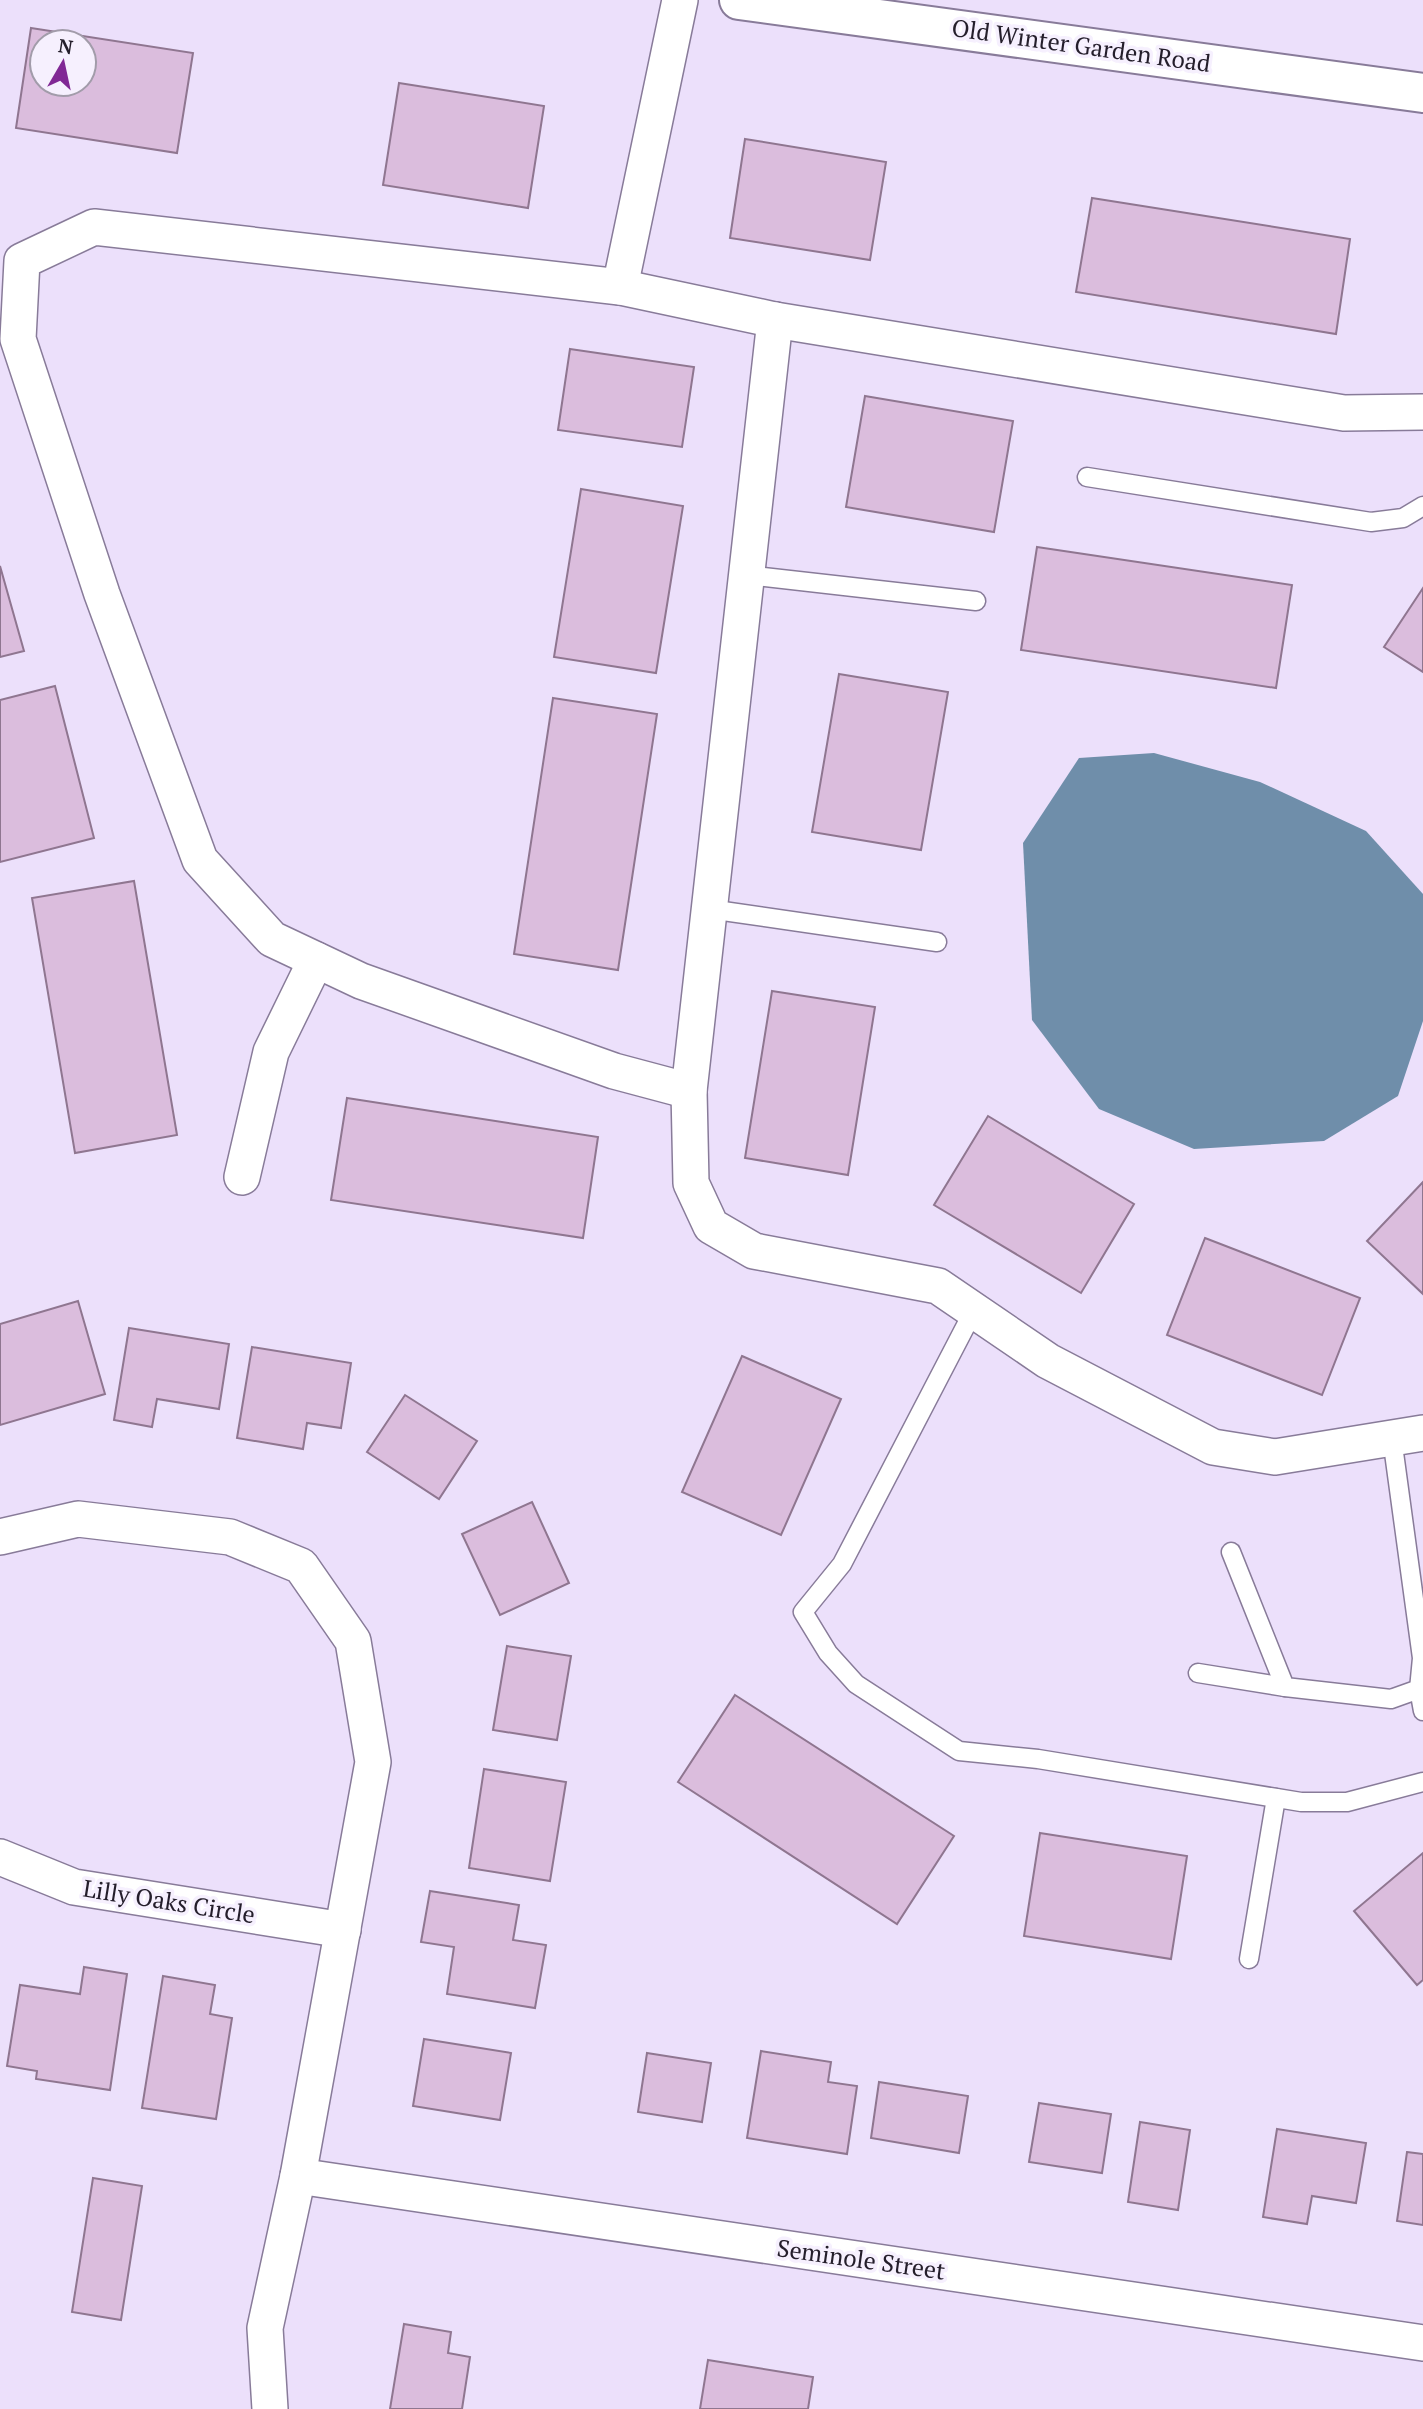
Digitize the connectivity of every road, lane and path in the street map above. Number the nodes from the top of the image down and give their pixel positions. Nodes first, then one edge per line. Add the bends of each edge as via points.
1 (680, 0) edge
2 (739, 0) edge
3 (1423, 93) edge
4 (620, 288) junction
5 (775, 320) junction
6 (1423, 412) edge
7 (1087, 477) dead end
8 (1423, 506) edge
9 (747, 575) junction
10 (976, 601) dead end
11 (709, 909) junction
12 (937, 942) dead end
13 (316, 960) junction
14 (689, 1091) junction
15 (242, 1177) dead end
16 (974, 1310) junction
17 (1408, 1436) edge
18 (0, 1537) edge
19 (1231, 1552) dead end
20 (1198, 1673) dead end
21 (1285, 1687) junction
22 (1419, 1689) junction
23 (1423, 1711) edge
24 (1423, 1782) edge
25 (1276, 1798) junction
26 (0, 1857) edge
27 (343, 1930) junction
28 (1249, 1959) dead end
29 (298, 2176) junction
30 (1423, 2343) edge
31 (270, 2409) edge

1 - 4 street
2 - 3 main road, Old Winter Garden Road
4 - 5 street
4 - 13 street via 94,227 22,261 18,340 102,594 200,860 272,939
5 - 6 street via 1344,413
5 - 9 street
7 - 8 lane via 1371,523 1403,518
9 - 10 lane
9 - 11 street
11 - 12 lane
11 - 14 street
13 - 14 street via 361,981 614,1071
13 - 15 street via 271,1052
14 - 16 street via 691,1183 711,1226 754,1251 938,1286
16 - 17 street via 1048,1361 1213,1447 1275,1457
16 - 25 lane via 842,1564 803,1612 822,1643 856,1684 959,1751 1038,1759
17 - 22 lane via 1422,1658
18 - 27 street via 78,1519 230,1537 301,1566 353,1641 373,1762
19 - 21 lane
20 - 21 lane
21 - 22 lane via 1391,1699
22 - 23 lane
24 - 25 lane via 1347,1802
25 - 28 lane
26 - 27 street, Lilly Oaks Circle via 74,1887
27 - 29 street
29 - 30 street, Seminole Street
29 - 31 street via 265,2328

